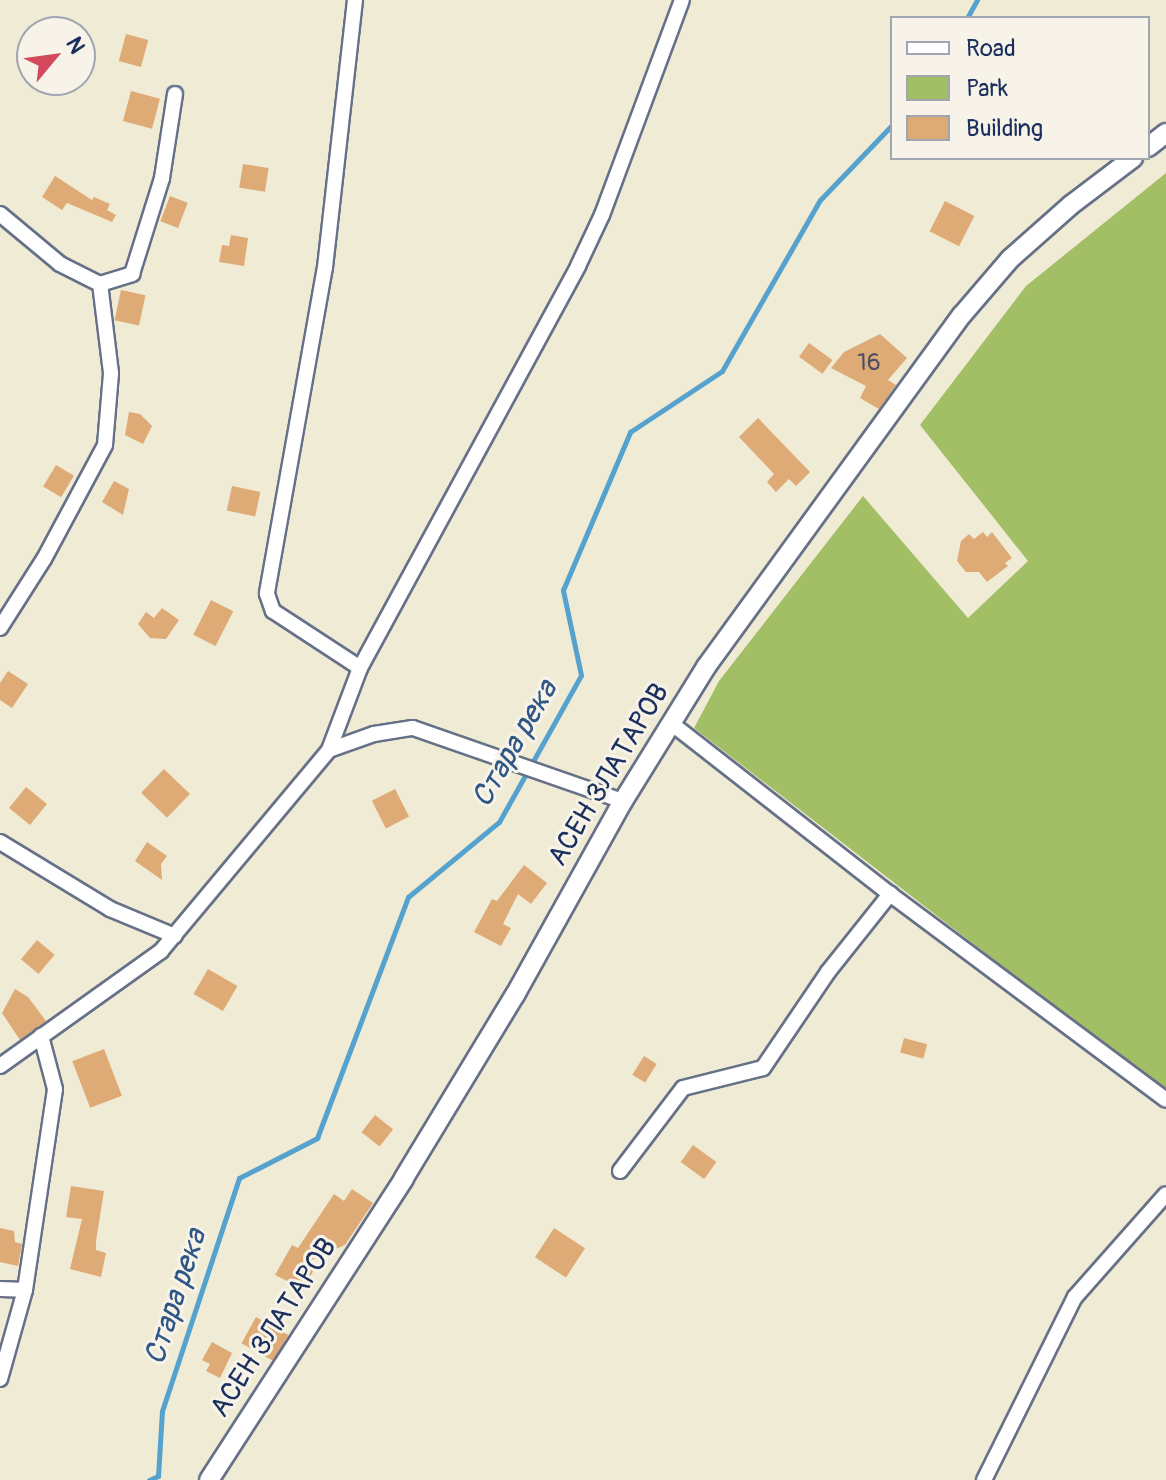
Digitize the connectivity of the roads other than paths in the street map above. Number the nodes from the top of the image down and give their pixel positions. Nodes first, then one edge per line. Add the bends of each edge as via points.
1 (355, 0) edge
2 (682, 0) edge
3 (175, 94) dead end
4 (1166, 133) edge
5 (1150, 145) edge
6 (1130, 160) edge
7 (0, 214) edge
8 (100, 284) junction
9 (0, 628) edge
10 (360, 668) junction
11 (671, 723) junction
12 (329, 750) junction
13 (623, 801) junction
14 (0, 842) edge
15 (890, 894) junction
16 (175, 936) junction
17 (41, 1036) junction
18 (0, 1066) edge
19 (1166, 1100) edge
20 (620, 1171) dead end
21 (1166, 1194) edge
22 (0, 1289) edge
23 (25, 1290) junction
24 (0, 1379) edge
25 (209, 1480) edge
26 (984, 1480) edge

1 - 10 street via 325,267 267,594 273,611
2 - 10 street via 578,266
3 - 8 street via 162,178 143,248 132,274
4 - 5 street
6 - 11 street, АСЕН ЗЛАТАРОВ via 1010,259 962,315 706,667
7 - 8 street via 60,264
8 - 9 street via 111,373 105,445
10 - 12 street
11 - 13 street, АСЕН ЗЛАТАРОВ
11 - 15 street
12 - 13 street via 374,734 413,728
12 - 16 street
13 - 25 street, АСЕН ЗЛАТАРОВ via 475,1061
14 - 16 street via 110,909
15 - 19 street
15 - 20 street via 828,972 763,1068 683,1088
16 - 17 street
17 - 18 street
17 - 23 street via 55,1089
21 - 26 street via 1075,1297
22 - 23 street
23 - 24 street

